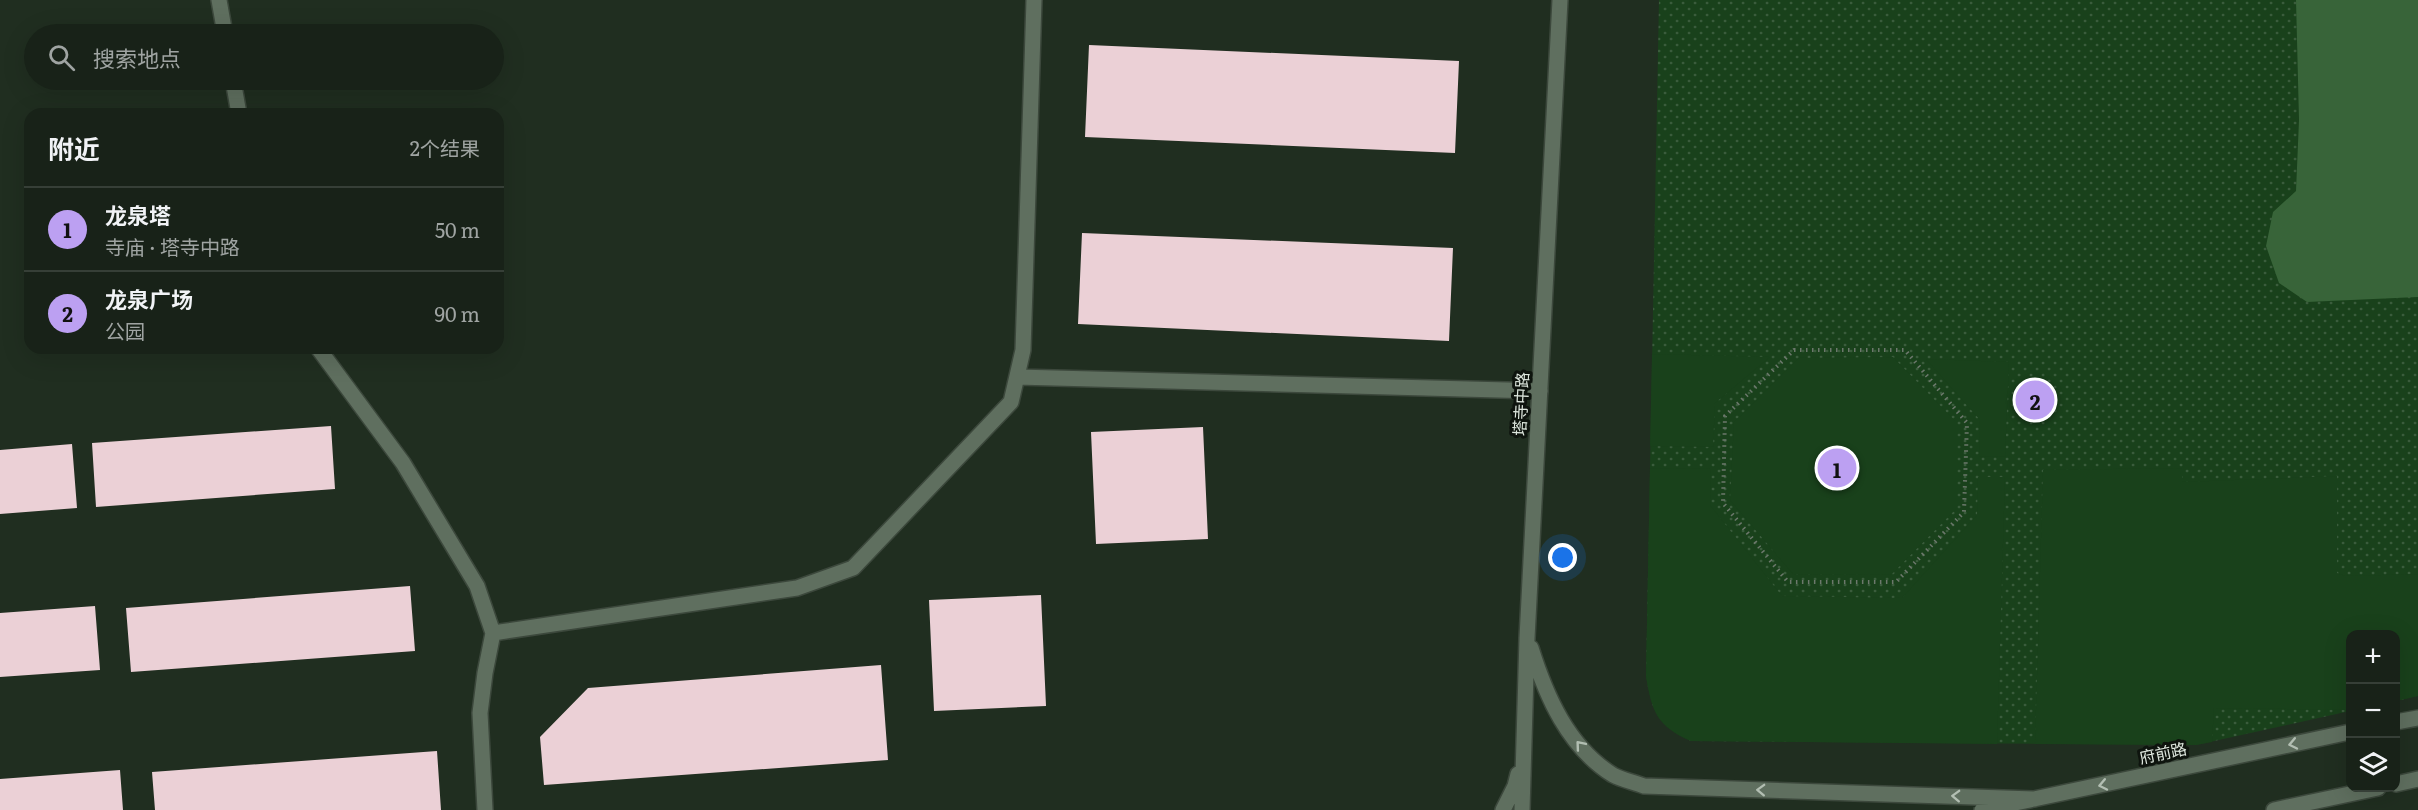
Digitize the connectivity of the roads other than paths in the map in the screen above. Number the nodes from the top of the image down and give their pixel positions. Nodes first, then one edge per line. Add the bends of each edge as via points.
1 (219, 0) edge
2 (1034, 0) edge
3 (1560, 0) edge
4 (223, 24) edge
5 (235, 90) edge
6 (238, 108) edge
7 (322, 354) edge
8 (1017, 376) junction
9 (1540, 391) junction
10 (494, 633) junction
11 (1527, 639) junction
12 (2418, 718) edge
13 (2400, 721) edge
14 (2346, 733) edge
15 (1524, 742) junction
16 (2418, 779) edge
17 (2400, 783) edge
18 (2359, 792) edge
19 (2036, 799) junction
20 (485, 810) edge
21 (1503, 810) edge
22 (1522, 810) edge
23 (1982, 810) edge
24 (2274, 810) edge

1 - 4 main road
2 - 8 main road via 1023,350
3 - 9 main road, 塔寺中路
5 - 6 main road
7 - 10 main road via 403,463 477,586
8 - 9 main road
8 - 10 main road via 1011,402 852,568 797,588
9 - 11 main road, 塔寺中路
10 - 20 main road via 480,713
11 - 15 main road, 塔寺中路
19 -> 11 main road via 1644,786 1614,775 1582,749 1559,717
12 - 13 main road
14 -> 19 main road, 府前路
15 - 21 main road via 1515,786
15 - 22 main road, 塔寺中路
16 - 17 main road
18 - 24 main road
19 - 23 main road, 府前路

